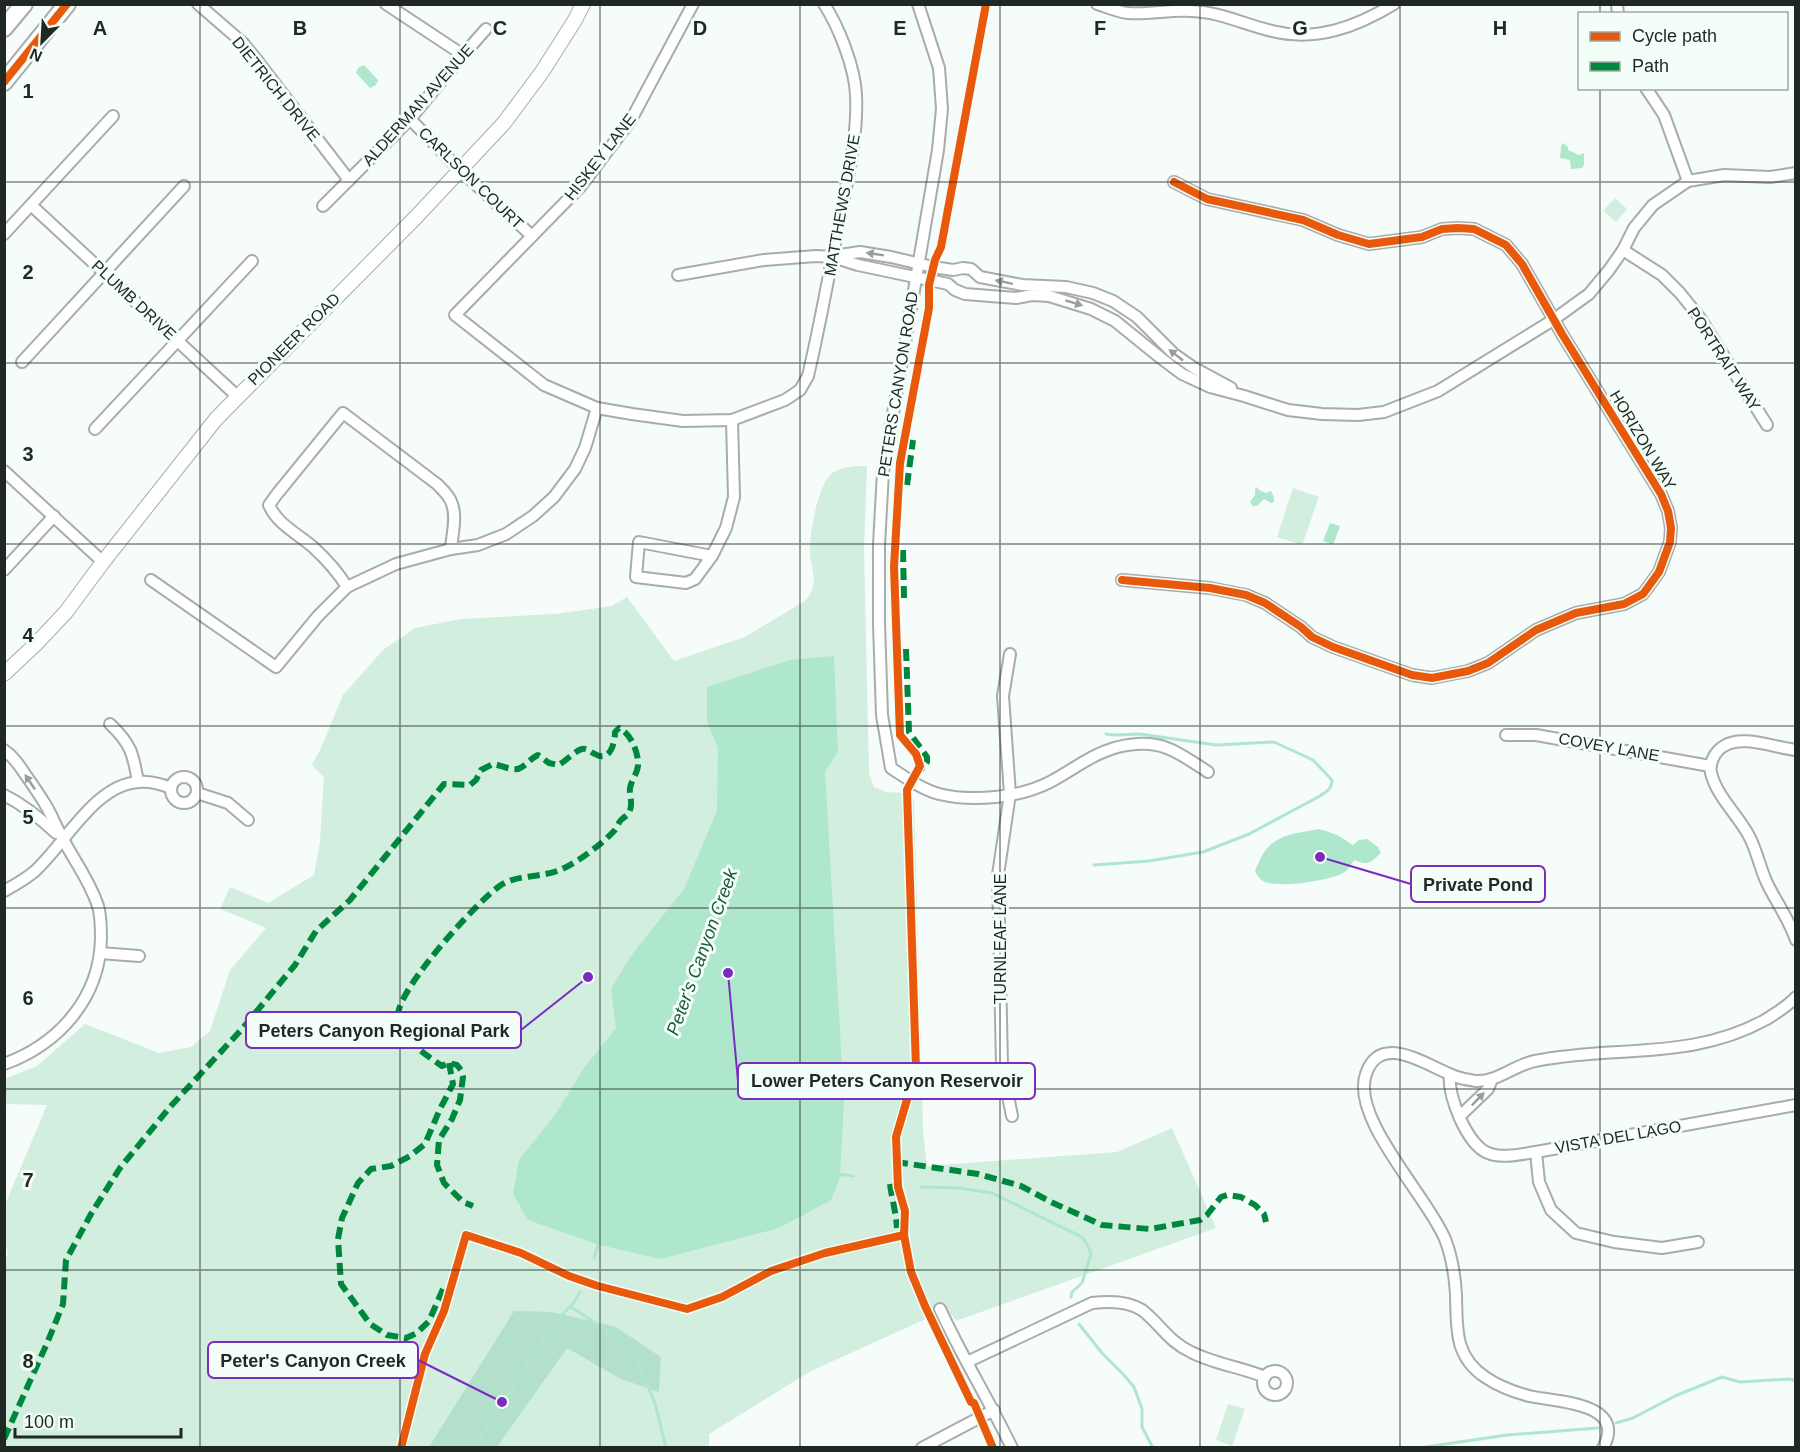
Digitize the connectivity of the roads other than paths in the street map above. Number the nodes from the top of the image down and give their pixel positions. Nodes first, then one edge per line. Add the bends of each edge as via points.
1 (24, 4) edge
2 (67, 4) edge
3 (198, 4) edge
4 (387, 4) edge
5 (583, 4) edge
6 (693, 4) edge
7 (824, 4) edge
8 (918, 4) edge
9 (1097, 4) edge
10 (1394, 4) edge
11 (4, 28) edge
12 (486, 29) dead end
13 (463, 55) junction
14 (4, 82) edge
15 (1647, 90) edge
16 (113, 116) dead end
17 (410, 119) junction
18 (460, 170) junction
19 (1796, 173) edge
20 (349, 180) junction
21 (1688, 181) junction
22 (1173, 182) dead end
23 (184, 186) dead end
24 (31, 204) junction
25 (323, 206) dead end
26 (4, 234) edge
27 (532, 236) junction
28 (1623, 250) junction
29 (833, 257) junction
30 (252, 261) dead end
31 (918, 263) junction
32 (104, 273) junction
33 (678, 275) dead end
34 (916, 277) junction
35 (1553, 320) junction
36 (177, 341) junction
37 (22, 362) dead end
38 (237, 396) junction
39 (1244, 396) junction
40 (597, 408) junction
41 (732, 420) junction
42 (1767, 425) dead end
43 (95, 429) dead end
44 (4, 471) edge
45 (54, 516) junction
46 (451, 549) junction
47 (712, 556) junction
48 (103, 562) junction
49 (4, 570) edge
50 (151, 580) dead end
51 (1122, 580) dead end
52 (347, 587) junction
53 (1010, 654) dead end
54 (4, 674) edge
55 (110, 724) dead end
56 (1506, 735) dead end
57 (4, 750) edge
58 (1796, 750) edge
59 (1710, 766) junction
60 (1208, 772) dead end
61 (138, 782) junction
62 (171, 788) junction
63 (197, 793) junction
64 (1010, 794) junction
65 (4, 795) edge
66 (248, 820) dead end
67 (63, 839) junction
68 (4, 891) edge
69 (1796, 940) edge
70 (100, 953) junction
71 (139, 956) dead end
72 (1796, 997) edge
73 (4, 1064) edge
74 (1450, 1075) junction
75 (1491, 1079) junction
76 (1796, 1105) edge
77 (1012, 1116) dead end
78 (1460, 1116) junction
79 (1536, 1152) junction
80 (1698, 1242) dead end
81 (940, 1309) dead end
82 (967, 1362) junction
83 (1265, 1377) dead end
84 (994, 1410) junction
85 (922, 1448) edge
86 (1012, 1448) edge
87 (1603, 1448) edge

1 - 11 main road
2 - 14 main road
3 - 20 street, DIETRICH DRIVE via 243,43
4 - 13 street
5 - 18 street, PIONEER ROAD via 542,72 504,123
6 - 27 street, HISKEY LANE via 631,120 581,186
7 - 29 street, MATTHEWS DRIVE via 844,45 856,92 856,126
8 - 31 street, PETERS CANYON ROAD via 939,68 942,109 939,150
9 - 10 street via 1126,13 1193,10 1273,32 1303,35 1338,31
12 - 13 street, ALDERMAN AVENUE
13 - 17 street, ALDERMAN AVENUE
15 - 21 street via 1664,115
16 - 24 street
17 - 18 street, CARLSON COURT
17 - 20 street, ALDERMAN AVENUE
18 - 27 street, CARLSON COURT
18 - 38 street, PIONEER ROAD
19 - 21 street via 1770,177 1724,175
20 - 25 street, ALDERMAN AVENUE
21 - 28 street via 1653,205 1634,228
22 - 35 street, HORIZON WAY via 1207,199 1303,220 1369,244 1422,237 1442,229 1474,229 1506,245 1522,264
23 - 32 street
24 - 26 street
24 - 32 street, PLUMB DRIVE
27 - 40 street, HISKEY LANE via 455,315 544,385
28 - 35 street via 1589,294
28 - 42 street, PORTRAIT WAY via 1662,275 1700,318
31 -> 29 street via 857,251
29 - 33 street via 764,260
29 - 34 street
29 - 41 street, MATTHEWS DRIVE via 808,376 800,390 786,400
30 - 36 street
31 - 34 street, PETERS CANYON ROAD
39 -> 31 street via 1173,354 1137,317 1094,293 1022,285 980,277 971,269 953,270
32 - 36 street, PLUMB DRIVE
32 - 37 street
34 -> 39 street via 948,284 965,294 1049,296 1091,309 1115,321 1182,374
34 - 64 street, PETERS CANYON ROAD via 883,472 879,545 882,715 891,768 937,793 970,799
35 - 39 street via 1438,391 1384,412 1322,414 1288,410
35 - 51 street, HORIZON WAY via 1668,511 1670,542 1659,572 1643,594 1624,604 1576,613 1536,630 1488,663 1432,678 1412,675 1333,647 1246,595
36 - 38 street, PLUMB DRIVE
36 - 43 street
38 - 48 street, PIONEER ROAD
40 - 41 street via 683,421
40 - 46 street via 575,469 554,497 506,534 478,545
41 - 47 street via 734,497 726,528
44 - 45 street
45 - 48 street
45 - 49 street
46 - 52 street via 396,564
46 - 52 street via 454,522 446,493 344,413 269,505 274,516 314,548
47 - 47 street via 695,579 686,584 636,577 639,542
48 - 54 street, PIONEER ROAD via 66,612
50 - 52 street via 276,667
53 - 64 street, TURNLEAF LANE via 1003,696
55 - 61 street via 130,748
56 - 59 street, COVEY LANE via 1536,735
67 -> 57 street via 46,806
58 - 59 street via 1734,742 1718,750
59 - 69 street via 1719,790 1749,835
60 - 64 street via 1156,745 1132,745 1106,751 1048,783
61 - 62 street
61 - 67 street via 116,788 96,802
62 - 63 street via 173,797 181,803 191,801
62 - 63 street via 178,778 190,778
63 - 66 street via 228,803
64 - 77 street, TURNLEAF LANE via 998,875 1002,1066
65 - 67 street
67 - 68 street via 36,870
67 - 70 street via 99,909
70 - 71 street
70 - 73 street via 86,999 75,1016 46,1042
72 - 75 street via 1746,1030 1686,1047 1532,1061
74 - 75 street via 1469,1080
74 - 78 street, VISTA DEL LAGO
74 - 87 street via 1413,1057 1385,1054 1370,1065 1363,1089 1386,1144 1445,1238 1453,1265 1458,1339 1463,1352 1485,1377 1499,1384 1529,1396 1594,1410 1606,1423 1608,1438
78 -> 75 street via 1488,1089
76 - 79 street, VISTA DEL LAGO
78 - 79 street, VISTA DEL LAGO via 1468,1135 1490,1154
79 - 80 street via 1539,1182 1551,1210 1576,1233 1662,1248
81 - 82 street
82 - 83 street via 1092,1304 1108,1301 1140,1309 1170,1340 1189,1352
82 - 84 street
84 - 85 street
84 - 86 street

